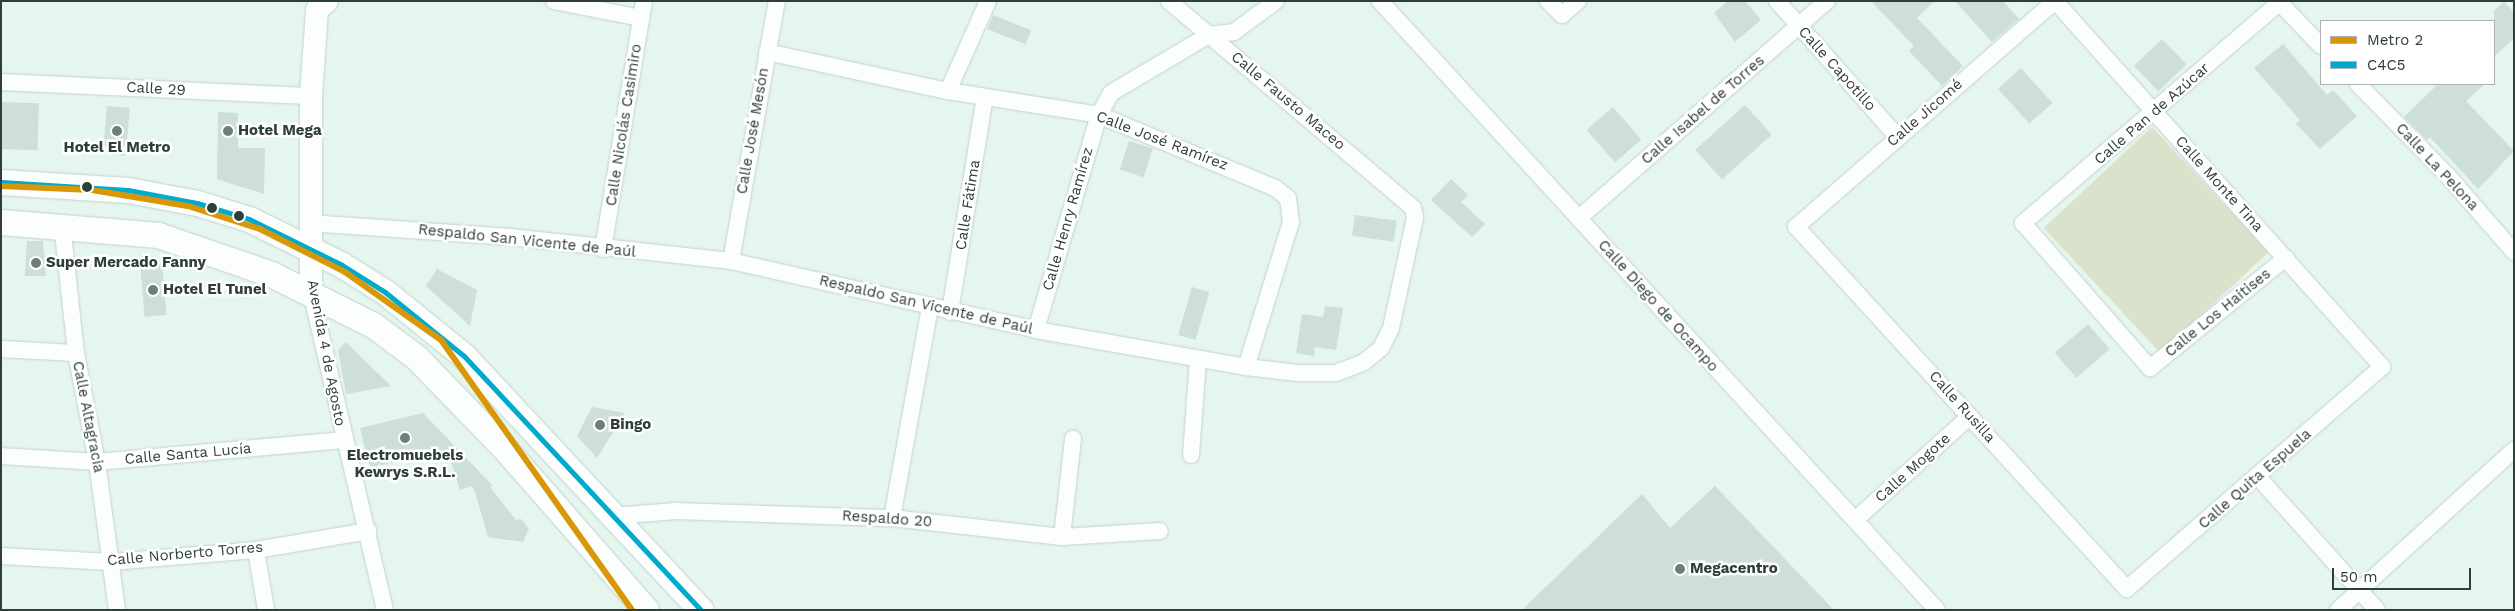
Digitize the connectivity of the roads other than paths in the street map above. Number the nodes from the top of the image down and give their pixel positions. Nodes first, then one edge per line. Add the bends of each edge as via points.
1 (554, 1) edge
2 (644, 1) edge
3 (777, 1) edge
4 (988, 1) edge
5 (1169, 1) edge
6 (1276, 1) edge
7 (1380, 1) edge
8 (1548, 1) edge
9 (1578, 1) edge
10 (1776, 1) edge
11 (1827, 1) edge
12 (2055, 1) edge
13 (2278, 2) edge
14 (320, 4) edge
15 (641, 18) junction
16 (1799, 27) junction
17 (1209, 36) junction
18 (2320, 45) edge
19 (767, 52) junction
20 (1, 82) edge
21 (2359, 85) edge
22 (948, 91) junction
23 (311, 96) junction
24 (985, 97) junction
25 (2155, 112) junction
26 (1098, 115) junction
27 (1897, 136) junction
28 (1, 182) edge
29 (1407, 201) joint
30 (1579, 218) junction
31 (1, 222) edge
32 (62, 224) junction
33 (1796, 227) joint
34 (309, 234) junction
35 (603, 248) junction
36 (2514, 252) edge
37 (2286, 258) junction
38 (731, 261) junction
39 (311, 292) junction
40 (930, 307) junction
41 (950, 312) junction
42 (1036, 330) junction
43 (1, 349) edge
44 (76, 353) junction
45 (1198, 360) junction
46 (1246, 367) junction
47 (2382, 367) joint
48 (2150, 368) joint
49 (1970, 416) junction
50 (1073, 438) dead end
51 (344, 440) junction
52 (2514, 450) edge
53 (1191, 455) dead end
54 (1, 456) edge
55 (97, 462) junction
56 (2258, 477) junction
57 (614, 516) junction
58 (892, 518) junction
59 (1855, 520) junction
60 (368, 531) junction
61 (1160, 531) dead end
62 (1062, 537) junction
63 (256, 550) junction
64 (1, 556) edge
65 (111, 562) junction
66 (2127, 589) joint
67 (2359, 590) junction
68 (117, 610) edge
69 (266, 610) edge
70 (385, 610) edge
71 (646, 610) edge
72 (701, 610) edge
73 (1937, 610) edge
74 (2338, 610) edge
75 (2377, 610) edge

1 - 15 street
2 - 15 street, Calle Nicolás Casimiro
3 - 19 street, Calle José Mesón
4 - 22 street
5 - 17 street, Calle Fausto Maceo
6 - 17 street, Calle Henry Ramírez via 1234,32
7 - 30 street, Calle Diego de Ocampo
8 - 9 street via 1562,16
10 - 16 street, Calle Capotillo
11 - 16 street, Calle Isabel de Torres
12 - 25 street, Calle Monte Tina
12 - 27 street, Calle Jicomé
13 - 18 street
13 - 25 street, Calle Pan de Azúcar
14 - 23 main road, Avenida 4 de Agosto
15 - 35 street, Calle Nicolás Casimiro
16 - 27 street, Calle Capotillo
16 - 30 street, Calle Isabel de Torres
17 - 26 street, Calle Henry Ramírez via 1110,93
17 - 29 street, Calle Fausto Maceo
19 - 22 street, Calle José Ramírez
19 - 38 street, Calle José Mesón
20 - 23 street, Calle 29
21 - 36 street, Calle La Pelona via 2449,177
22 - 24 street, Calle José Ramírez
23 - 34 main road, Avenida 4 de Agosto
24 - 26 street, Calle José Ramírez
24 - 41 street, Calle Fátima
25 - 37 street, Calle Monte Tina
25 - 48 street, Calle Pan de Azúcar via 2023,223
26 - 42 street, Calle Henry Ramírez
26 - 46 street, Calle José Ramírez via 1249,175 1288,198 1291,222
27 - 33 street, Calle Jicomé
28 - 34 main road via 128,190 197,203
29 - 46 street, Respaldo San Vicente de Paúl via 1415,218 1391,328 1382,348 1364,362 1336,373 1298,374
30 - 59 street, Calle Diego de Ocampo
31 - 32 main road
32 - 39 main road via 158,235 271,274
32 - 44 street, Calle Altagracia
33 - 49 street, Calle Rusilla
34 - 35 street, Respaldo San Vicente de Paúl via 511,237
34 - 39 main road, Avenida 4 de Agosto
34 - 57 main road via 464,356
35 - 38 street, Respaldo San Vicente de Paúl
37 - 47 street, Calle Monte Tina
37 - 48 street, Calle Los Haitises
38 - 40 street, Respaldo San Vicente de Paúl
39 - 51 street, Avenida 4 de Agosto
39 - 71 main road via 373,325 416,357 507,451
40 - 41 street, Respaldo San Vicente de Paúl
40 - 58 street
41 - 42 street, Respaldo San Vicente de Paúl
42 - 45 street, Respaldo San Vicente de Paúl
43 - 44 street
44 - 55 street, Calle Altagracia
45 - 46 street, Respaldo San Vicente de Paúl
45 - 53 street
47 - 56 street, Calle Quita Espuela
49 - 59 street, Calle Mogote
49 - 66 street, Calle Rusilla
50 - 62 street
51 - 55 street, Calle Santa Lucía
51 - 60 street, Avenida 4 de Agosto
52 - 67 street
54 - 55 street, Calle Santa Lucía
55 - 65 street, Calle Altagracia
56 - 66 street, Calle Quita Espuela
56 - 67 street
57 - 58 street, Respaldo 20 via 676,511
57 - 72 main road
58 - 62 street, Respaldo 20
59 - 73 street, Calle Diego de Ocampo
60 - 63 street, Calle Norberto Torres
60 - 70 street, Avenida 4 de Agosto
61 - 62 street, Respaldo 20
63 - 65 street, Calle Norberto Torres
63 - 69 street
64 - 65 street, Calle Norberto Torres
65 - 68 street, Calle Altagracia
67 - 74 street
67 - 75 street

